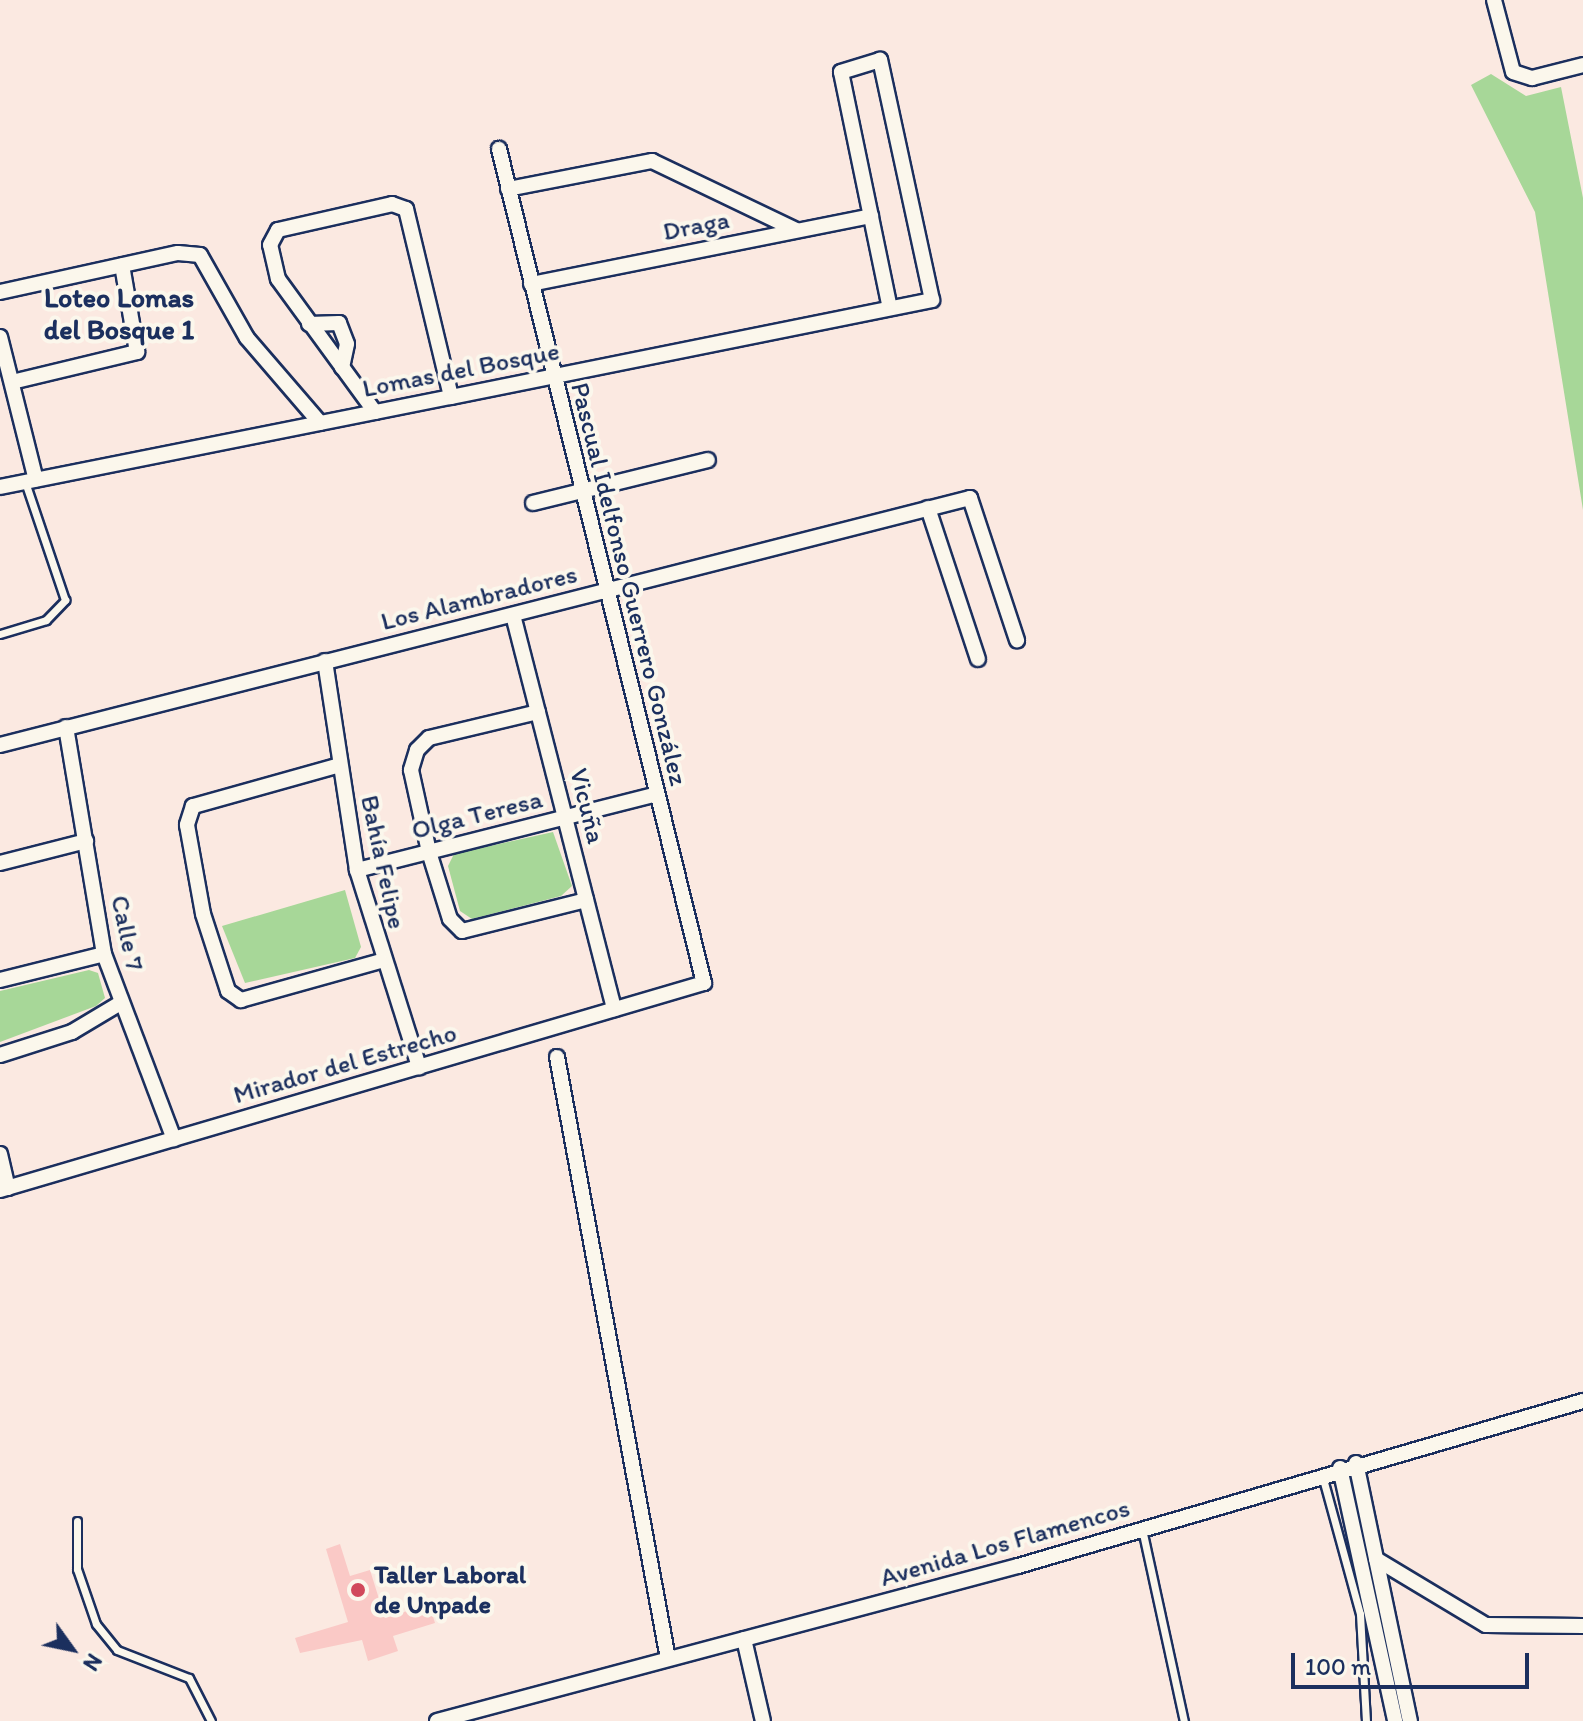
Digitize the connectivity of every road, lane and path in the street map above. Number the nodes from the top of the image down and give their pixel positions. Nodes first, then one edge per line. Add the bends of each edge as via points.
1 (1494, 0) edge
2 (1583, 65) edge
3 (499, 149) dead end
4 (508, 189) junction
5 (871, 216) junction
6 (797, 231) junction
7 (122, 265) junction
8 (531, 284) junction
9 (0, 292) edge
10 (890, 308) junction
11 (309, 324) junction
12 (0, 337) edge
13 (342, 367) junction
14 (552, 376) junction
15 (12, 382) junction
16 (451, 397) junction
17 (375, 412) junction
18 (320, 423) junction
19 (708, 460) dead end
20 (30, 481) junction
21 (0, 487) edge
22 (581, 491) junction
23 (533, 503) dead end
24 (928, 508) junction
25 (604, 590) junction
26 (513, 615) junction
27 (0, 634) edge
28 (1017, 640) dead end
29 (978, 659) dead end
30 (325, 661) junction
31 (538, 712) junction
32 (66, 727) junction
33 (0, 745) edge
34 (340, 765) junction
35 (657, 794) junction
36 (565, 817) junction
37 (86, 841) junction
38 (429, 852) junction
39 (0, 863) edge
40 (357, 870) junction
41 (586, 900) junction
42 (104, 954) junction
43 (381, 961) junction
44 (0, 980) edge
45 (704, 983) joint
46 (119, 1004) junction
47 (614, 1009) junction
48 (0, 1055) edge
49 (557, 1057) dead end
50 (419, 1067) junction
51 (174, 1139) junction
52 (0, 1154) edge
53 (4, 1189) edge
54 (1583, 1401) edge
55 (1356, 1463) junction
56 (1340, 1468) junction
57 (1321, 1473) junction
58 (77, 1521) dead end
59 (1142, 1529) junction
60 (1376, 1559) junction
61 (1583, 1626) edge
62 (744, 1639) junction
63 (668, 1659) junction
64 (211, 1721) edge
65 (437, 1721) edge
66 (763, 1721) edge
67 (1184, 1721) edge
68 (1366, 1721) edge
69 (1395, 1721) edge
70 (1410, 1721) edge

1 - 2 street via 1513,72 1532,78
3 - 4 street, Pascual Idelfonso Guerrero González
4 - 6 street via 652,161
4 - 8 street, Pascual Idelfonso Guerrero González
5 - 6 street, Draga
5 - 10 street
5 - 10 street, Lomas del Bosque via 841,72 880,60 932,300
6 - 8 street, Draga
7 - 9 street
7 - 15 street via 137,352
7 - 18 street via 178,253 210,263 247,338
8 - 14 street, Pascual Idelfonso Guerrero González
10 - 14 street, Lomas del Bosque
11 - 13 street
11 - 13 street via 339,323 347,344
11 - 16 street via 278,279 270,245 278,230 392,204 411,217
12 - 15 street
13 - 17 street
14 - 16 street, Lomas del Bosque
14 - 22 street, Pascual Idelfonso Guerrero González
15 - 20 street
16 - 17 street, Lomas del Bosque
17 - 18 street, Lomas del Bosque
18 - 20 street, Lomas del Bosque
19 - 22 street
20 - 21 street, Lomas del Bosque
20 - 27 lane via 65,600 46,620
22 - 23 street
22 - 25 street, Pascual Idelfonso Guerrero González
24 - 25 street, Los Alambradores
24 - 28 street, Los Alambradores via 970,498
24 - 29 street
25 - 26 street, Los Alambradores
25 - 35 street, Pascual Idelfonso Guerrero González
26 - 30 street, Los Alambradores
26 - 31 street, Vicuña
30 - 32 street, Los Alambradores
30 - 34 street, Bahía Felipe
31 - 36 street, Vicuña
31 - 38 street via 429,738 417,750 411,770
32 - 33 street, Los Alambradores
32 - 37 street, Calle 7
34 - 40 street, Bahía Felipe
34 - 43 street via 198,802 187,825 203,914 228,991 254,1001
35 - 36 street, Olga Teresa
35 - 45 street, Pascual Idelfonso Guerrero González
36 - 38 street, Olga Teresa
36 - 41 street, Vicuña
37 - 39 street
37 - 42 street, Calle 7
38 - 40 street, Olga Teresa
38 - 41 street via 450,919 462,931
40 - 43 street, Bahía Felipe
41 - 47 street, Vicuña
42 - 44 street
42 - 46 street, Calle 7
43 - 50 street, Bahía Felipe
45 - 47 street, Mirador del Estrecho
46 - 48 street via 72,1032
46 - 51 street, Calle 7
47 - 50 street, Mirador del Estrecho
49 - 63 street
50 - 51 street, Mirador del Estrecho
51 - 53 street, Mirador del Estrecho
52 - 53 street
54 - 55 street, Avenida Los Flamencos
55 - 56 street, Avenida Los Flamencos
55 - 60 street
56 - 57 street, Avenida Los Flamencos
56 - 69 street
57 - 59 street, Avenida Los Flamencos
57 - 68 lane via 1360,1614
58 - 64 lane via 77,1569 96,1624 117,1650 189,1678
59 - 62 street, Avenida Los Flamencos
59 - 67 lane
60 - 61 street via 1486,1625
60 - 70 street
62 - 63 street, Avenida Los Flamencos
62 - 66 street
63 - 65 street, Avenida Los Flamencos

